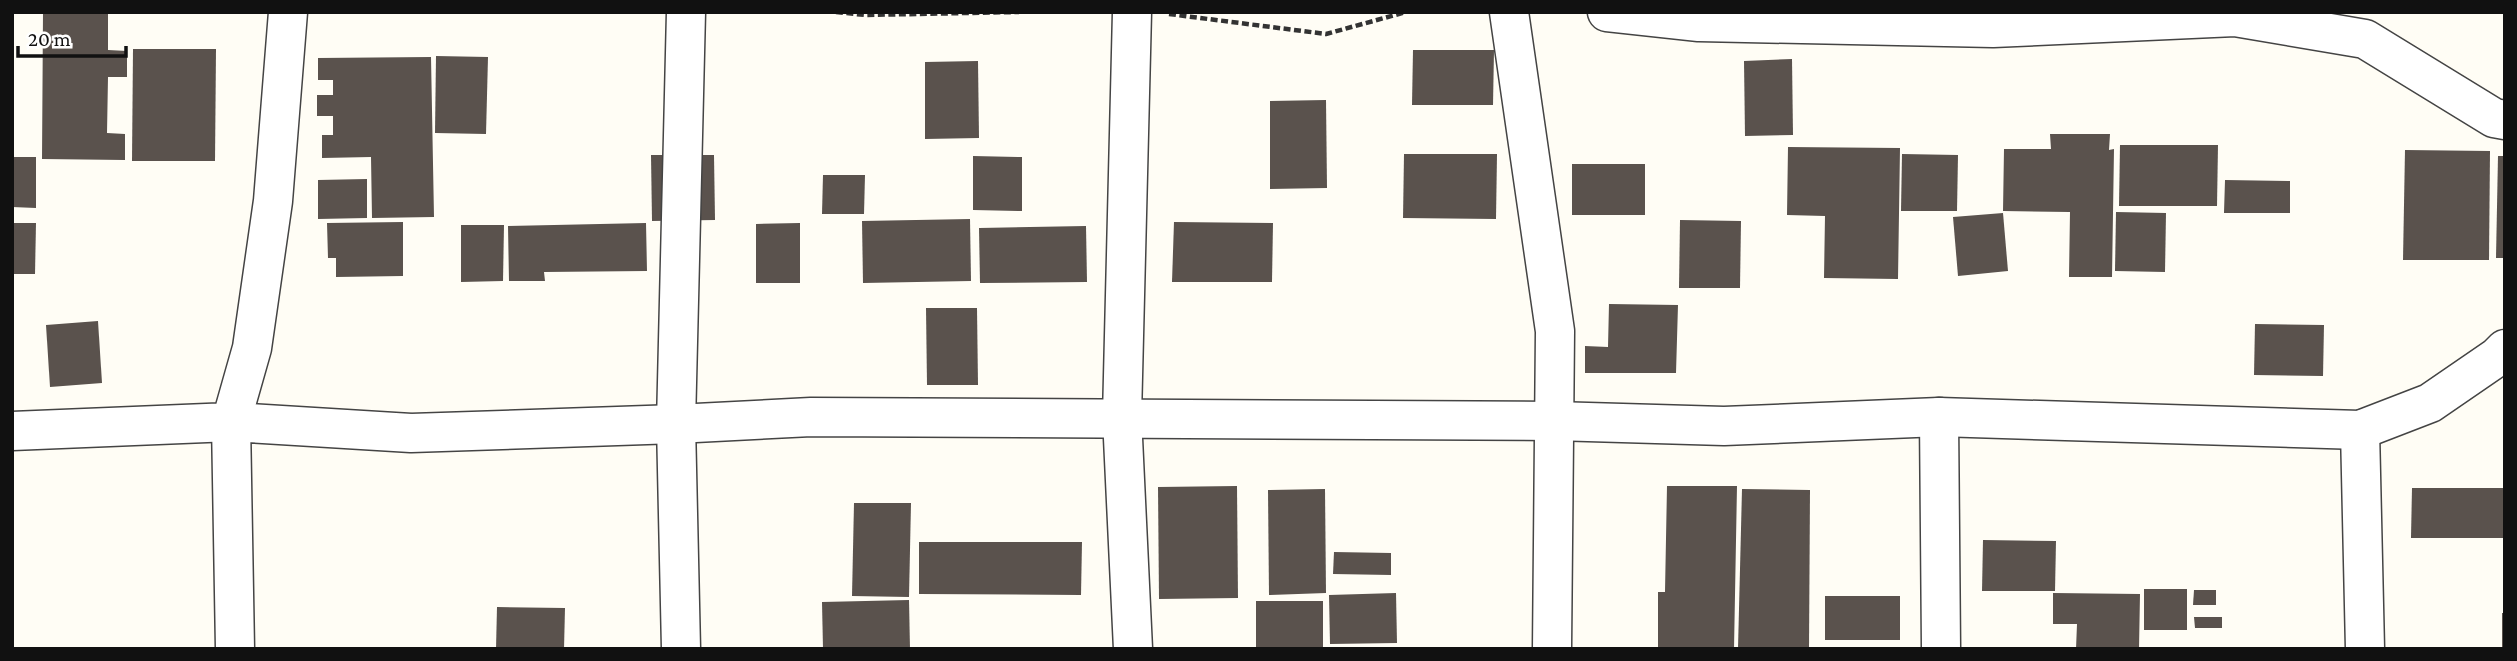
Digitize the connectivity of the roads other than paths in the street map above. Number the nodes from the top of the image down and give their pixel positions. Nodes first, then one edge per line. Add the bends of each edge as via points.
1 (288, 12) edge
2 (686, 12) edge
3 (1508, 12) edge
4 (1607, 12) edge
5 (1148, 13) edge
6 (2505, 120) edge
7 (2505, 349) edge
8 (1122, 417) junction
9 (1939, 417) junction
10 (1554, 421) junction
11 (231, 422) junction
12 (676, 424) junction
13 (2360, 430) junction
14 (12, 431) edge
15 (235, 649) edge
16 (681, 649) edge
17 (1133, 649) edge
18 (1552, 649) edge
19 (1941, 649) edge
20 (2365, 649) edge

1 - 11 street via 273,201 251,348
2 - 12 street
3 - 10 street via 1555,331
4 - 6 street via 1699,22 1993,28 2235,17 2365,39 2494,118
5 - 8 street
7 - 13 street via 2430,403
8 - 10 street
8 - 12 street via 811,417
8 - 17 street
9 - 10 street via 1724,426
9 - 13 street
9 - 19 street
10 - 18 street
11 - 12 street via 411,433
11 - 14 street
11 - 15 street
12 - 16 street
13 - 20 street

